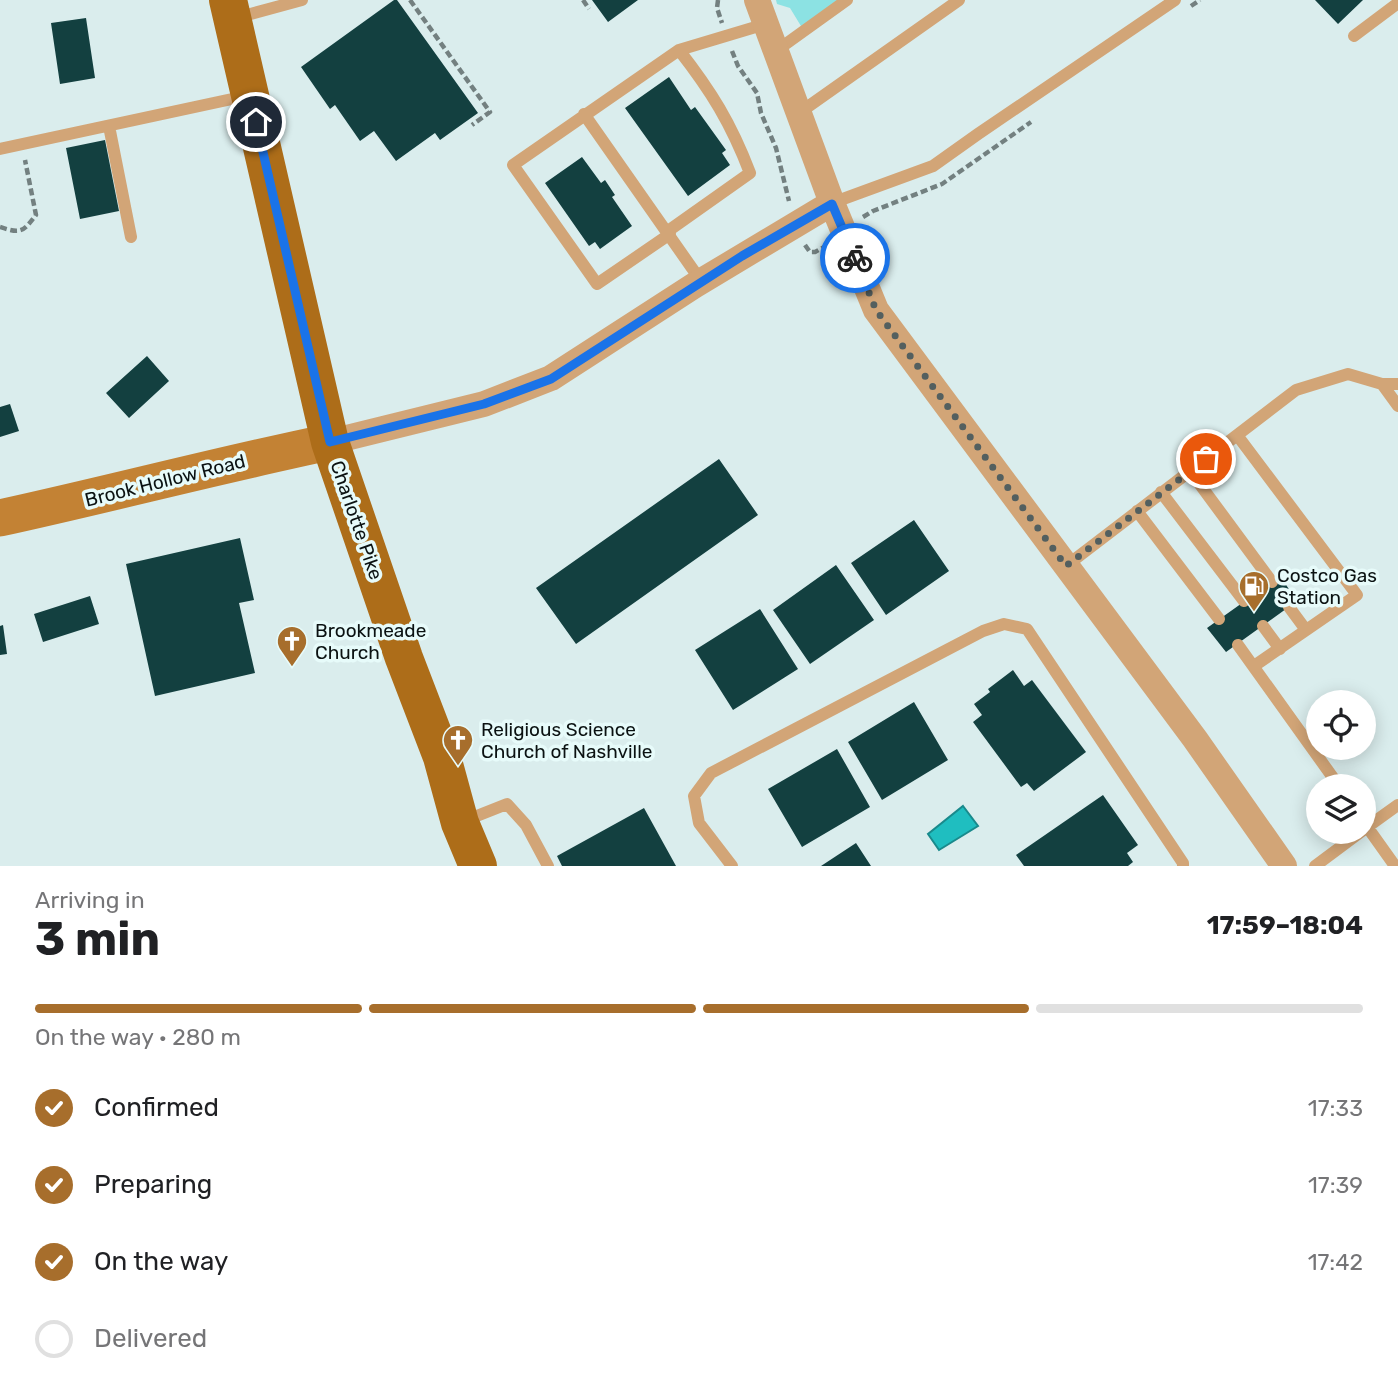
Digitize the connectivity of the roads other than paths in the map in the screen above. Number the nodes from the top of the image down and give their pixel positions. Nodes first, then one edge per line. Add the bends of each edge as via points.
1 (302, 0) edge
2 (847, 0) edge
3 (959, 0) edge
4 (1175, 0) edge
5 (1398, 3) edge
6 (230, 10) edge
7 (761, 12) edge
8 (1354, 36) dead end
9 (679, 50) junction
10 (776, 51) junction
11 (250, 95) junction
12 (589, 111) junction
13 (799, 113) junction
14 (109, 126) junction
15 (0, 149) edge
16 (832, 204) junction
17 (669, 232) junction
18 (131, 237) dead end
19 (701, 281) junction
20 (1382, 384) junction
21 (1398, 384) edge
22 (1398, 406) edge
23 (1237, 435) junction
24 (330, 442) junction
25 (1190, 471) junction
26 (1161, 492) junction
27 (1137, 511) junction
28 (0, 518) edge
29 (1066, 566) junction
30 (1272, 582) dead end
31 (1244, 601) dead end
32 (1289, 607) dead end
33 (1219, 619) dead end
34 (1263, 626) dead end
35 (1306, 630) junction
36 (1238, 645) dead end
37 (1280, 649) junction
38 (1254, 666) junction
39 (1331, 774) edge
40 (1398, 805) edge
41 (1376, 819) edge
42 (460, 823) junction
43 (1376, 842) edge
44 (1343, 844) edge
45 (478, 866) edge
46 (548, 866) edge
47 (732, 866) edge
48 (1183, 866) edge
49 (1284, 866) edge
50 (1315, 866) edge
51 (1395, 866) edge

1 - 6 lane
2 - 10 lane
3 - 13 lane
4 - 16 lane via 933,166
5 - 8 lane
6 - 11 main road, Charlotte Pike
7 - 9 lane via 726,36
7 - 10 street
9 - 12 lane
9 - 17 lane via 719,104 750,173
10 - 13 street
11 - 14 lane
11 - 24 main road, Charlotte Pike
12 - 17 lane
12 - 17 lane via 513,165 597,284
13 - 16 street
14 - 15 lane
14 - 18 lane
16 - 19 street
16 - 29 street via 876,310
17 - 19 lane
19 - 24 street via 551,379 484,404
20 - 21 lane
20 - 22 lane
20 - 23 lane via 1348,374 1297,390
23 - 25 lane
23 - 35 lane via 1357,595
24 - 28 street, Brook Hollow Road
24 - 42 main road, Charlotte Pike via 442,757
25 - 26 lane
25 - 30 lane
26 - 27 lane
26 - 31 lane
27 - 29 lane
27 - 33 lane
29 - 49 street
32 - 35 lane
34 - 37 lane
35 - 37 lane
36 - 38 lane
37 - 38 lane
38 - 39 lane
40 - 41 lane
42 - 45 main road, Charlotte Pike
42 - 46 lane via 507,804 526,825
43 - 51 lane
44 - 50 lane
47 - 48 lane via 699,823 694,796 711,773 1004,624 1027,629

